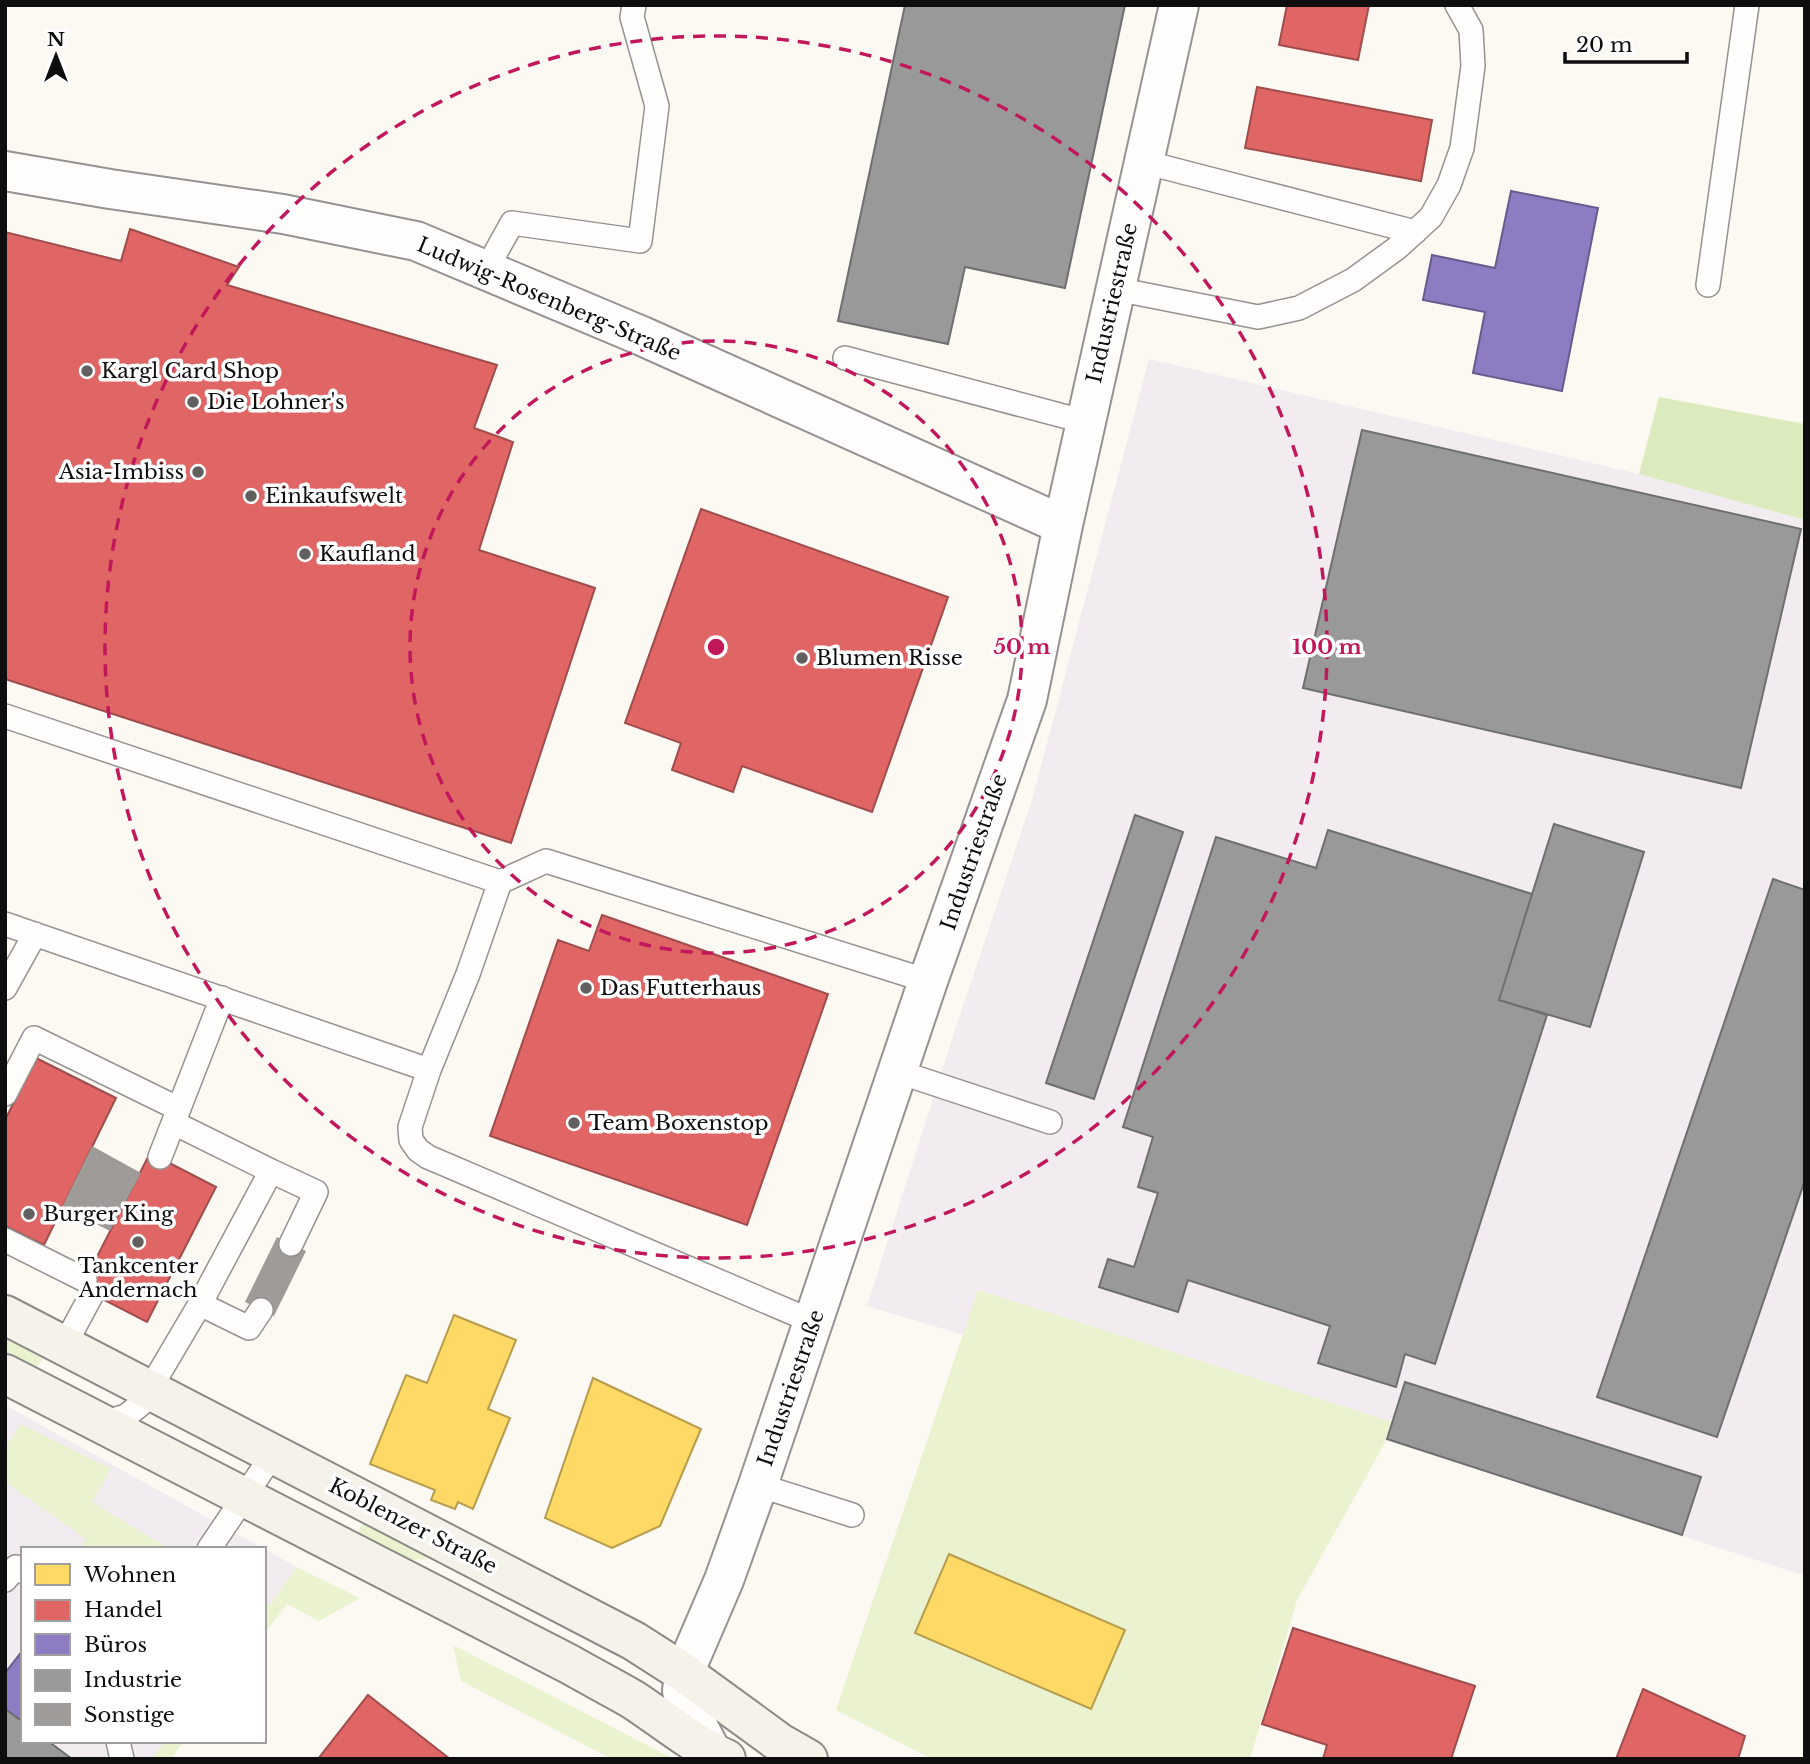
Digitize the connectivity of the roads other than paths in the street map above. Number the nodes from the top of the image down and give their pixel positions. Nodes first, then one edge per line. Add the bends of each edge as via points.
1 (634, 5) edge
2 (1179, 5) edge
3 (1457, 5) edge
4 (1747, 5) edge
5 (1144, 162) junction
6 (5, 172) edge
7 (1415, 232) junction
8 (486, 270) junction
9 (1708, 285) dead end
10 (1115, 289) junction
11 (845, 358) dead end
12 (1086, 422) junction
13 (1063, 524) junction
14 (5, 716) edge
15 (500, 882) junction
16 (5, 924) edge
17 (35, 934) junction
18 (928, 981) junction
19 (5, 988) edge
20 (222, 998) junction
21 (429, 1070) junction
22 (899, 1072) junction
23 (5, 1094) edge
24 (177, 1116) junction
25 (1049, 1122) dead end
26 (160, 1157) dead end
27 (271, 1171) junction
28 (5, 1240) edge
29 (291, 1244) dead end
30 (200, 1304) junction
31 (5, 1315) edge
32 (255, 1319) dead end
33 (814, 1322) junction
34 (64, 1346) junction
35 (5, 1374) edge
36 (150, 1389) junction
37 (100, 1424) junction
38 (273, 1454) junction
39 (758, 1485) junction
40 (244, 1498) junction
41 (852, 1515) dead end
42 (210, 1547) edge
43 (684, 1673) junction
44 (593, 1678) junction
45 (719, 1756) edge
46 (807, 1759) edge

1 - 8 lane via 632,18 657,106 640,241 512,223
2 - 5 street, Industriestraße
3 - 7 lane via 1471,30 1473,66 1462,148 1449,185 1431,217
4 - 9 lane
5 - 7 lane
5 - 10 street, Industriestraße
6 - 8 street, Ludwig-Rosenberg-Straße via 283,214 416,241
7 - 10 lane via 1353,281 1299,308 1258,317
8 - 13 street, Ludwig-Rosenberg-Straße
10 - 12 street, Industriestraße
11 - 12 lane
12 - 13 street, Industriestraße
13 - 18 street, Industriestraße via 1027,700
14 - 15 lane
15 - 18 lane via 545,861
15 - 21 lane
16 - 17 lane
17 - 19 lane
17 - 20 lane
18 - 22 street, Industriestraße
20 - 21 lane
20 - 24 lane
21 - 33 lane via 410,1127 411,1140 428,1157
22 - 25 lane
22 - 33 street, Industriestraße
23 - 24 lane via 34,1038
24 - 26 lane
24 - 27 lane
27 - 29 lane via 316,1192
27 - 30 lane
28 - 34 lane via 88,1287
30 - 32 lane
30 - 36 lane
31 - 34 street, Koblenzer Straße
33 - 39 street, Industriestraße
34 - 36 street, Koblenzer Straße
35 - 37 street
36 - 37 lane via 126,1416
36 - 38 street, Koblenzer Straße
37 - 40 street
38 - 40 lane
38 - 43 street, Koblenzer Straße via 594,1619
39 - 41 lane
39 - 43 street, Industriestraße
40 - 42 lane
40 - 44 street
43 - 44 street via 656,1687
43 - 45 street, Industriestraße via 682,1691 687,1705
43 - 46 street, Koblenzer Straße
44 - 45 street

